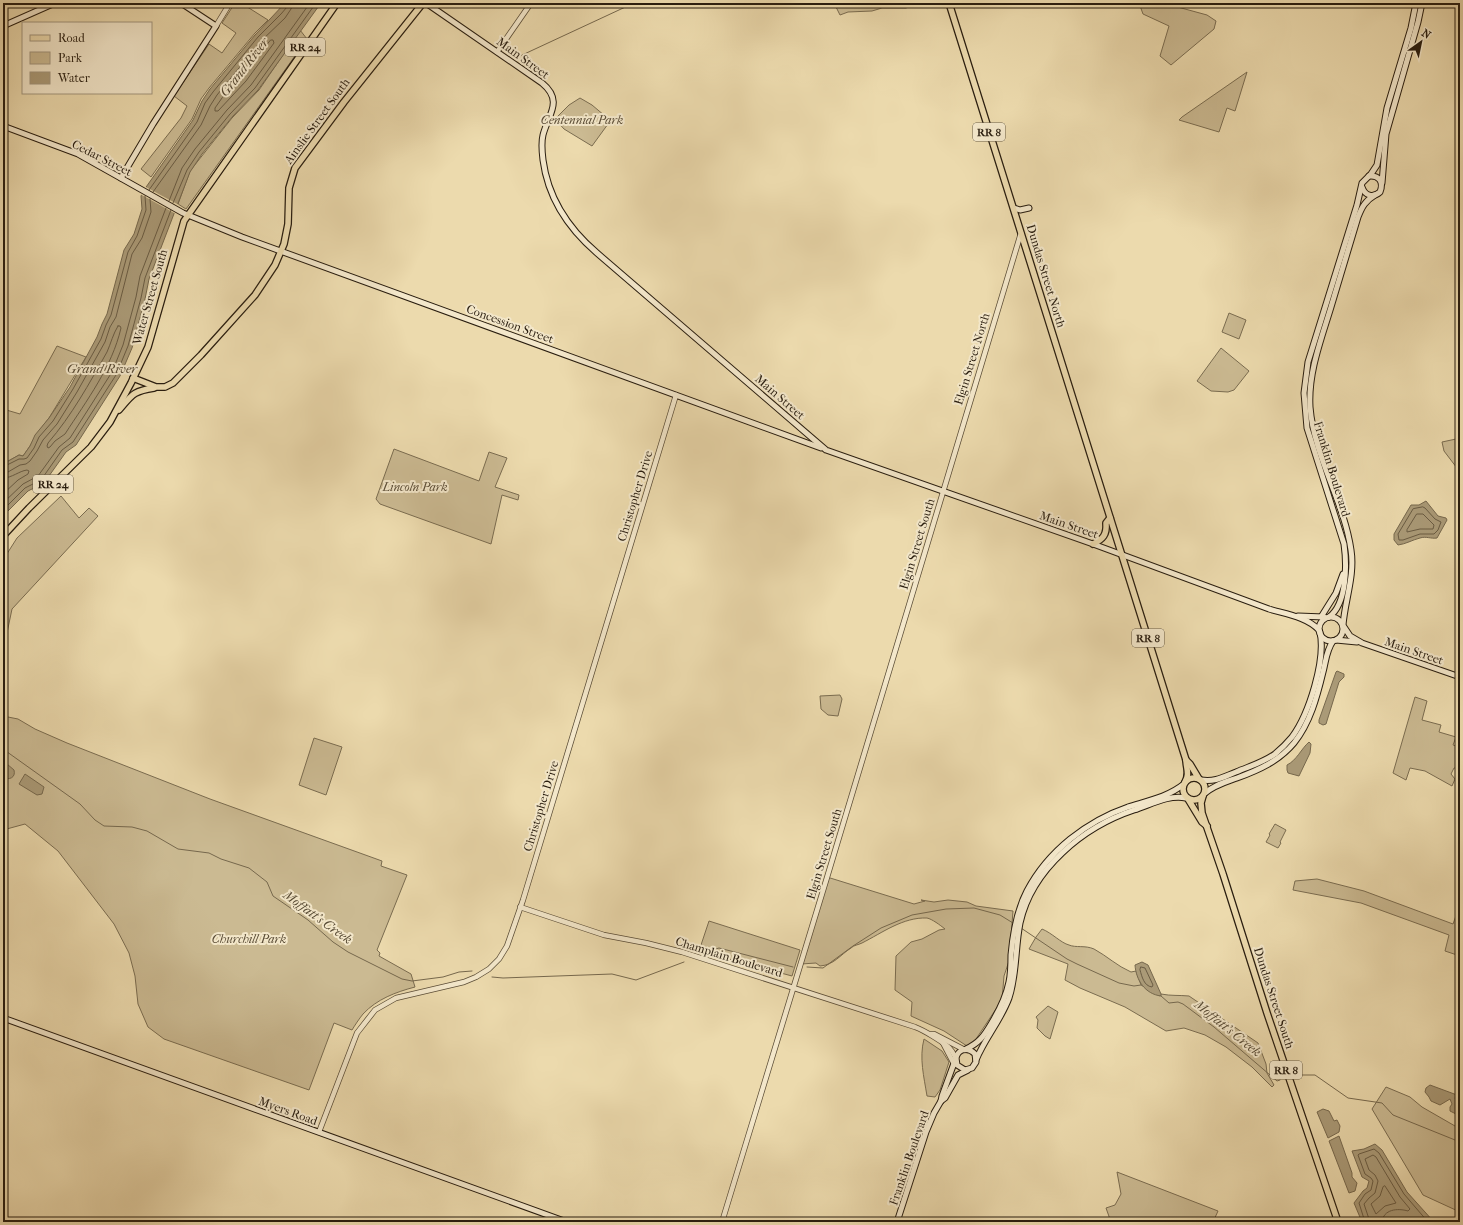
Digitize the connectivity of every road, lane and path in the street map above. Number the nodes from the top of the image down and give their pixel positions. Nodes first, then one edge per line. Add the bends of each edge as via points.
1 (54, 3) edge
2 (181, 3) edge
3 (230, 3) edge
4 (337, 3) edge
5 (425, 3) edge
6 (949, 3) edge
7 (1416, 3) edge
8 (1422, 3) edge
9 (529, 4) edge
10 (3, 26) edge
11 (216, 26) junction
12 (497, 52) junction
13 (3, 126) edge
14 (1369, 176) junction
15 (121, 178) junction
16 (1382, 183) junction
17 (1362, 186) junction
18 (1374, 196) junction
19 (1014, 208) junction
20 (1029, 208) dead end
21 (188, 215) junction
22 (1021, 234) junction
23 (281, 251) junction
24 (133, 378) junction
25 (156, 387) junction
26 (676, 395) junction
27 (110, 422) junction
28 (826, 450) junction
29 (943, 491) junction
30 (1110, 518) junction
31 (3, 536) edge
32 (1093, 544) junction
33 (1122, 555) junction
34 (1346, 567) junction
35 (1295, 616) junction
36 (1321, 617) junction
37 (1328, 617) junction
38 (1343, 626) junction
39 (1320, 631) junction
40 (1334, 640) junction
41 (1362, 643) junction
42 (1460, 677) edge
43 (1186, 760) junction
44 (1200, 780) junction
45 (1185, 783) junction
46 (1204, 795) junction
47 (1187, 798) junction
48 (1207, 826) junction
49 (520, 907) junction
50 (1018, 921) junction
51 (1017, 931) junction
52 (794, 988) junction
53 (3, 1018) edge
54 (930, 1034) junction
55 (943, 1043) junction
56 (966, 1050) junction
57 (956, 1058) junction
58 (976, 1060) junction
59 (954, 1064) junction
60 (968, 1070) junction
61 (941, 1101) junction
62 (319, 1132) junction
63 (567, 1222) edge
64 (722, 1222) edge
65 (897, 1222) edge
66 (1338, 1222) edge

1 - 10 main road
2 - 11 main road
3 - 11 street
4 - 21 main road, RR 24
5 - 12 main road, Main Street
5 - 23 main road, Ainslie Street South via 327,123 295,168 289,188 288,224
6 - 19 main road, Dundas Street North / RR 8
7 - 14 main road via 1386,108 1377,165
8 - 16 main road via 1386,134
9 - 12 street
11 - 15 main road
12 - 28 main road, Main Street via 542,83 551,95 554,104 542,143 544,167 555,201 578,235
13 - 15 main road, Cedar Street via 78,154
14 - 16 main road via 1375,176
14 - 17 main road
15 - 21 main road, Cedar Street
16 - 18 main road via 1380,192
17 - 18 main road via 1366,194
17 - 34 main road, Franklin Boulevard via 1308,362 1304,393 1307,428 1344,544
18 - 38 main road, Franklin Boulevard via 1362,205 1358,217 1315,358 1310,389 1314,431 1347,531 1351,552 1351,578
19 - 20 main road
19 - 22 main road, Dundas Street North / RR 8
21 - 23 main road, Concession Street
21 - 24 main road, Water Street South / RR 24 via 181,230 148,347
22 - 29 street, Elgin Street North
22 - 30 main road, Dundas Street North / RR 8
23 - 25 main road, Ainslie Street South via 275,266 236,318 177,380 164,387
23 - 26 main road, Concession Street
24 - 25 main road
24 - 27 main road, Water Street South / RR 24
25 - 27 main road, Ainslie Street South via 134,393
26 - 28 main road, Concession Street
26 - 49 street, Christopher Drive
27 - 31 main road, Water Street South / RR 24 via 91,447
28 - 29 main road, Main Street
29 - 32 main road, Main Street
29 - 52 street, Elgin Street South
30 - 32 main road via 1106,524 1105,536
30 - 33 main road, Dundas Street North / RR 8
32 - 33 main road, Main Street
33 - 35 main road, Main Street
33 - 43 main road, RR 8
34 - 36 main road via 1336,593
34 - 37 main road, Franklin Boulevard via 1339,606
35 - 36 main road, Main Street
35 - 39 main road, Main Street via 1312,623
36 - 37 main road, Main Street
37 - 38 main road via 1338,618
37 - 39 main road via 1321,622
38 - 40 main road via 1341,636
38 - 41 main road, Main Street via 1350,636
39 - 40 main road via 1326,640
39 - 44 main road via 1321,652 1316,680 1304,715 1292,737 1275,754 1255,766 1216,780
40 - 41 main road, Main Street
40 - 46 main road via 1327,652 1309,718 1294,742 1266,766 1215,786
41 - 42 main road, Main Street
43 - 44 main road, RR 8
43 - 45 main road, RR 8 via 1188,774
44 - 45 main road via 1193,778
44 - 46 main road via 1205,786
45 - 47 main road via 1182,790
45 - 50 main road via 1170,793 1109,815 1072,838 1035,878 1023,900
46 - 47 main road via 1195,801
46 - 48 main road, Dundas Street South / RR 8 via 1201,806
47 - 48 main road, Dundas Street South / RR 8
47 - 50 main road via 1172,797 1120,815 1081,836 1058,857 1039,880
48 - 66 main road, Dundas Street South / RR 8 via 1271,1028
49 - 52 street, Champlain Boulevard via 604,935 682,952
49 - 62 street, Christopher Drive via 510,940 499,959 489,969 464,982 396,998 375,1010 357,1033
50 - 51 main road
51 - 56 main road via 1010,978 1002,1005 980,1041
51 - 58 main road via 1015,969 1009,998
52 - 54 street, Champlain Boulevard via 915,1026
52 - 64 street, Elgin Street South
53 - 62 main road, Myers Road
54 - 55 street, Champlain Boulevard
54 - 56 street, Champlain Boulevard
55 - 57 street, Champlain Boulevard via 951,1049
55 - 59 street
56 - 57 main road via 958,1053
56 - 58 main road via 975,1054
57 - 59 main road, Franklin Boulevard
57 - 60 main road via 959,1067
58 - 60 main road via 974,1066
59 - 61 main road, Franklin Boulevard
60 - 61 main road, Franklin Boulevard via 958,1075
61 - 65 main road, Franklin Boulevard via 929,1124
62 - 63 main road, Myers Road

